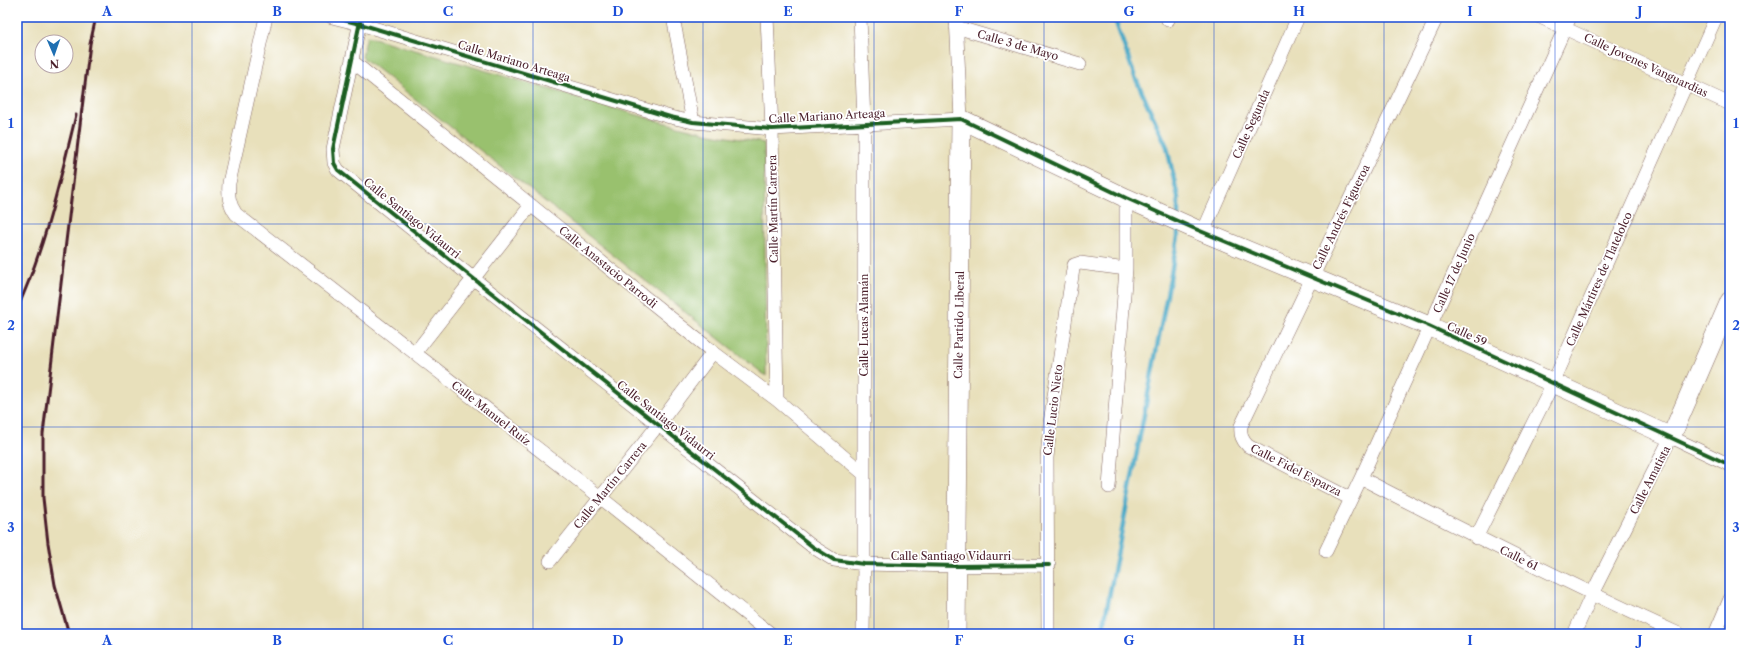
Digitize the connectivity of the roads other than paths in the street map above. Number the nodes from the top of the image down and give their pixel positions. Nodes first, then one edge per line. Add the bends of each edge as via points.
1 (266, 17) edge
2 (332, 17) edge
3 (673, 17) edge
4 (767, 17) edge
5 (860, 17) edge
6 (1298, 17) edge
7 (1437, 17) edge
8 (1540, 17) edge
9 (1716, 17) edge
10 (360, 20) edge
11 (956, 22) edge
12 (1567, 23) edge
13 (352, 61) junction
14 (1080, 64) dead end
15 (1686, 83) junction
16 (1730, 104) edge
17 (961, 119) junction
18 (692, 122) junction
19 (864, 123) junction
20 (772, 129) junction
21 (1126, 198) junction
22 (531, 205) junction
23 (1198, 230) junction
24 (1126, 269) junction
25 (1312, 277) junction
26 (474, 279) junction
27 (1730, 301) edge
28 (1430, 326) junction
29 (713, 352) junction
30 (416, 353) junction
31 (1553, 383) junction
32 (777, 400) junction
33 (658, 425) junction
34 (1671, 437) junction
35 (1243, 440) joint
36 (1730, 465) edge
37 (864, 474) junction
38 (1361, 478) junction
39 (1110, 487) dead end
40 (600, 497) junction
41 (1351, 498) junction
42 (1476, 538) junction
43 (1326, 551) dead end
44 (550, 561) dead end
45 (864, 564) junction
46 (1049, 565) junction
47 (956, 566) junction
48 (1592, 594) junction
49 (1730, 599) edge
50 (771, 634) edge
51 (863, 634) edge
52 (956, 634) edge
53 (1048, 634) edge
54 (1574, 634) edge
55 (1679, 634) edge
56 (1715, 634) edge

1 - 30 street, Calle Manuel Ruíz via 229,183 230,206 236,214
2 - 10 street, Calle Mariano Arteaga
3 - 18 street
4 - 20 street, Calle Martín Carrera
5 - 19 street, Calle Lucas Alamán
6 - 23 street, Calle Segunda
7 - 25 street, Calle Andrés Figueroa
8 - 12 street, Calle Jovenes Vanguardias
9 - 15 street, Calle Mártires de Tlatelolco
10 - 13 street
10 - 18 street, Calle Mariano Arteaga
11 - 14 street, Calle 3 de Mayo
11 - 17 street, Calle Partido Liberal
12 - 15 street, Calle Jovenes Vanguardias
12 - 28 street, Calle 17 de Junio
13 - 22 street, Calle Anastacio Parrodi
13 - 26 street, Calle Santiago Vidaurri via 333,149 334,164 338,170
15 - 16 street, Calle Jovenes Vanguardias
15 - 31 street, Calle Mártires de Tlatelolco
17 - 19 street, Calle Mariano Arteaga
17 - 21 street, Calle Mariano Arteaga
17 - 47 street, Calle Partido Liberal
18 - 20 street, Calle Mariano Arteaga
19 - 20 street, Calle Mariano Arteaga
19 - 37 street, Calle Lucas Alamán
20 - 32 street, Calle Martín Carrera
21 - 23 street, Calle Mariano Arteaga
21 - 24 street
22 - 26 street
22 - 29 street, Calle Anastacio Parrodi
23 - 25 street, Calle 59
24 - 39 street
24 - 46 street, Calle Lucio Nieto via 1080,262 1074,265 1050,422 1047,458
25 - 28 street, Calle 59
25 - 35 street, Calle Andrés Figueroa via 1240,426
26 - 30 street
26 - 33 street, Calle Santiago Vidaurri
27 - 34 street, Calle Amatista
28 - 31 street, Calle 59
28 - 38 street, Calle 17 de Junio
29 - 32 street, Calle Anastacio Parrodi
29 - 33 street, Calle Martín Carrera
30 - 40 street, Calle Manuel Ruíz
31 - 34 street, Calle 59
31 - 42 street, Calle Mártires de Tlatelolco
32 - 37 street, Calle Anastacio Parrodi
33 - 40 street, Calle Martín Carrera
33 - 45 street, Calle Santiago Vidaurri via 813,547 834,560
34 - 36 street, Calle 59
34 - 48 street, Calle Amatista
35 - 41 street, Calle Fidel Esparza via 1248,446
37 - 45 street, Calle Lucas Alamán
38 - 41 street, Calle 17 de Junio
38 - 42 street, Calle 61
40 - 44 street, Calle Martín Carrera
40 - 50 street, Calle Manuel Ruíz
41 - 43 street, Calle 17 de Junio
42 - 48 street, Calle 61
45 - 47 street, Calle Santiago Vidaurri
45 - 51 street, Calle Lucas Alamán
46 - 47 street, Calle Santiago Vidaurri
46 - 53 street, Calle Lucio Nieto
47 - 52 street, Calle Partido Liberal
48 - 54 street, Calle Amatista
48 - 55 street, Calle 61
49 - 56 street

